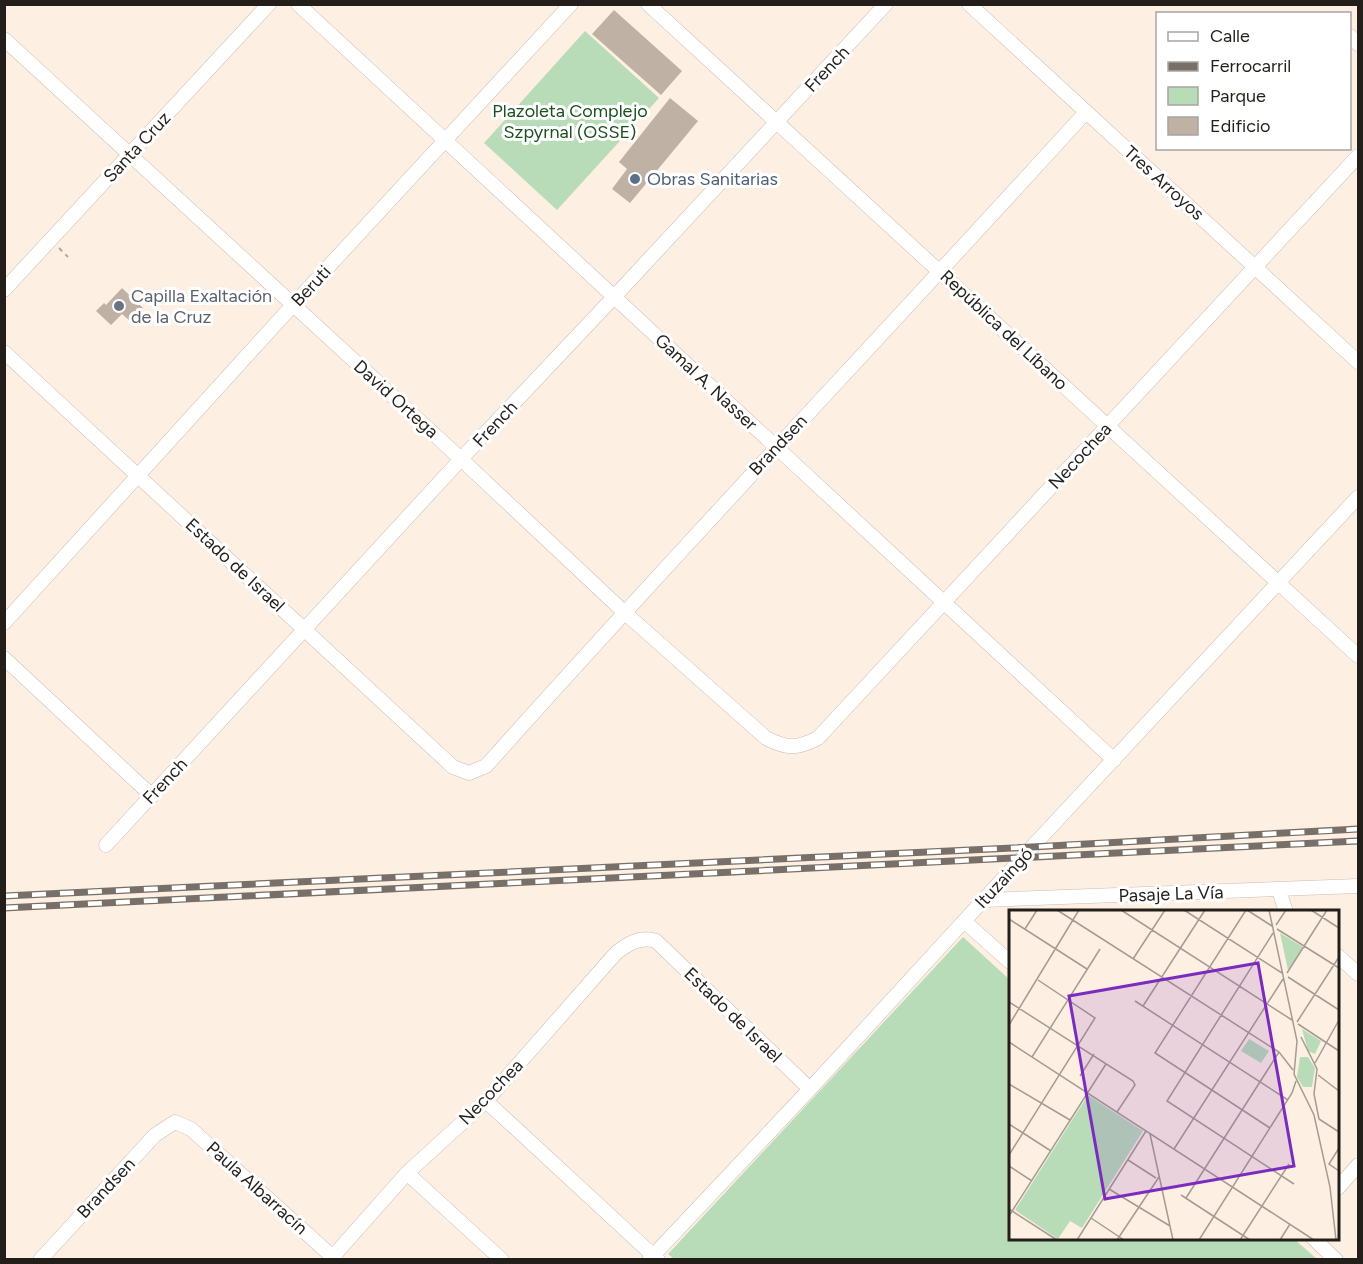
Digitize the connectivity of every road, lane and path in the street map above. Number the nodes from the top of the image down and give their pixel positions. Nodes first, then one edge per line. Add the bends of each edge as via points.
1 (269, 4) edge
2 (298, 4) edge
3 (571, 4) edge
4 (648, 4) edge
5 (886, 4) edge
6 (969, 4) edge
7 (4, 39) edge
8 (1086, 112) junction
9 (776, 123) junction
10 (445, 141) junction
11 (129, 155) junction
12 (1359, 156) edge
13 (1255, 267) junction
14 (941, 271) junction
15 (4, 290) edge
16 (614, 297) junction
17 (293, 305) junction
18 (4, 352) edge
19 (1359, 362) edge
20 (1108, 426) junction
21 (776, 447) junction
22 (461, 459) junction
23 (139, 477) junction
24 (1359, 497) edge
25 (1279, 583) junction
26 (944, 602) junction
27 (624, 612) junction
28 (4, 623) edge
29 (304, 630) junction
30 (1359, 656) edge
31 (4, 658) edge
32 (794, 747) joint
33 (1114, 760) junction
34 (469, 773) joint
35 (152, 795) junction
36 (106, 845) dead end
37 (1359, 886) edge
38 (1279, 890) junction
39 (984, 900) junction
40 (1284, 910) edge
41 (964, 921) junction
42 (656, 941) joint
43 (1339, 957) edge
44 (1009, 960) edge
45 (1359, 974) edge
46 (810, 1089) junction
47 (486, 1101) junction
48 (175, 1122) joint
49 (1359, 1165) edge
50 (407, 1173) junction
51 (1339, 1187) edge
52 (1314, 1240) edge
53 (333, 1258) edge
54 (654, 1258) edge
55 (40, 1260) edge
56 (502, 1260) edge
57 (1336, 1260) edge

1 - 11 street, Santa Cruz
2 - 10 street, Gamal A. Nasser
3 - 10 street, Beruti
4 - 9 street, República del Líbano
5 - 9 street, French
6 - 8 street, Tres Arroyos
7 - 11 street, David Ortega
8 - 13 street, Tres Arroyos
8 - 14 street, Brandsen
9 - 14 street, República del Líbano
9 - 16 street, French
10 - 16 street, Gamal A. Nasser
10 - 17 street, Beruti
11 - 15 street, Santa Cruz
11 - 17 street, David Ortega
12 - 13 street, Necochea
13 - 19 street, Tres Arroyos
13 - 20 street, Necochea
14 - 20 street, República del Líbano
14 - 21 street, Brandsen
16 - 21 street, Gamal A. Nasser
16 - 22 street, French
17 - 22 street, David Ortega
17 - 23 street, Beruti
18 - 23 street, Estado de Israel
20 - 25 street, República del Líbano
20 - 26 street, Necochea
21 - 26 street, Gamal A. Nasser
21 - 27 street, Brandsen
22 - 27 street, David Ortega
22 - 29 street, French
23 - 28 street, Beruti
23 - 29 street, Estado de Israel
24 - 25 street, Ituzaingó
25 - 30 street, República del Líbano
25 - 33 street, Ituzaingó
26 - 32 street, Necochea via 818,738
26 - 33 street, Gamal A. Nasser
27 - 32 street, David Ortega via 766,738
27 - 34 street, Brandsen via 486,765
29 - 34 street, Estado de Israel via 453,767
29 - 35 street, French
31 - 35 street
33 - 39 street, Ituzaingó
35 - 36 street, French
37 - 38 street, Pasaje La Vía
38 - 39 street, Pasaje La Vía
38 - 40 street
39 - 41 street, Ituzaingó
41 - 44 street
41 - 46 street, Ituzaingó
42 - 46 street, Estado de Israel
42 - 47 street, Necochea via 637,940 616,952
43 - 45 street
46 - 54 street, Ituzaingó
47 - 50 street, Necochea
47 - 54 street
48 - 53 street, Paula Albarracín via 191,1129
48 - 55 street, Brandsen via 155,1136
49 - 51 street
50 - 53 street, Necochea
50 - 56 street
52 - 57 street

